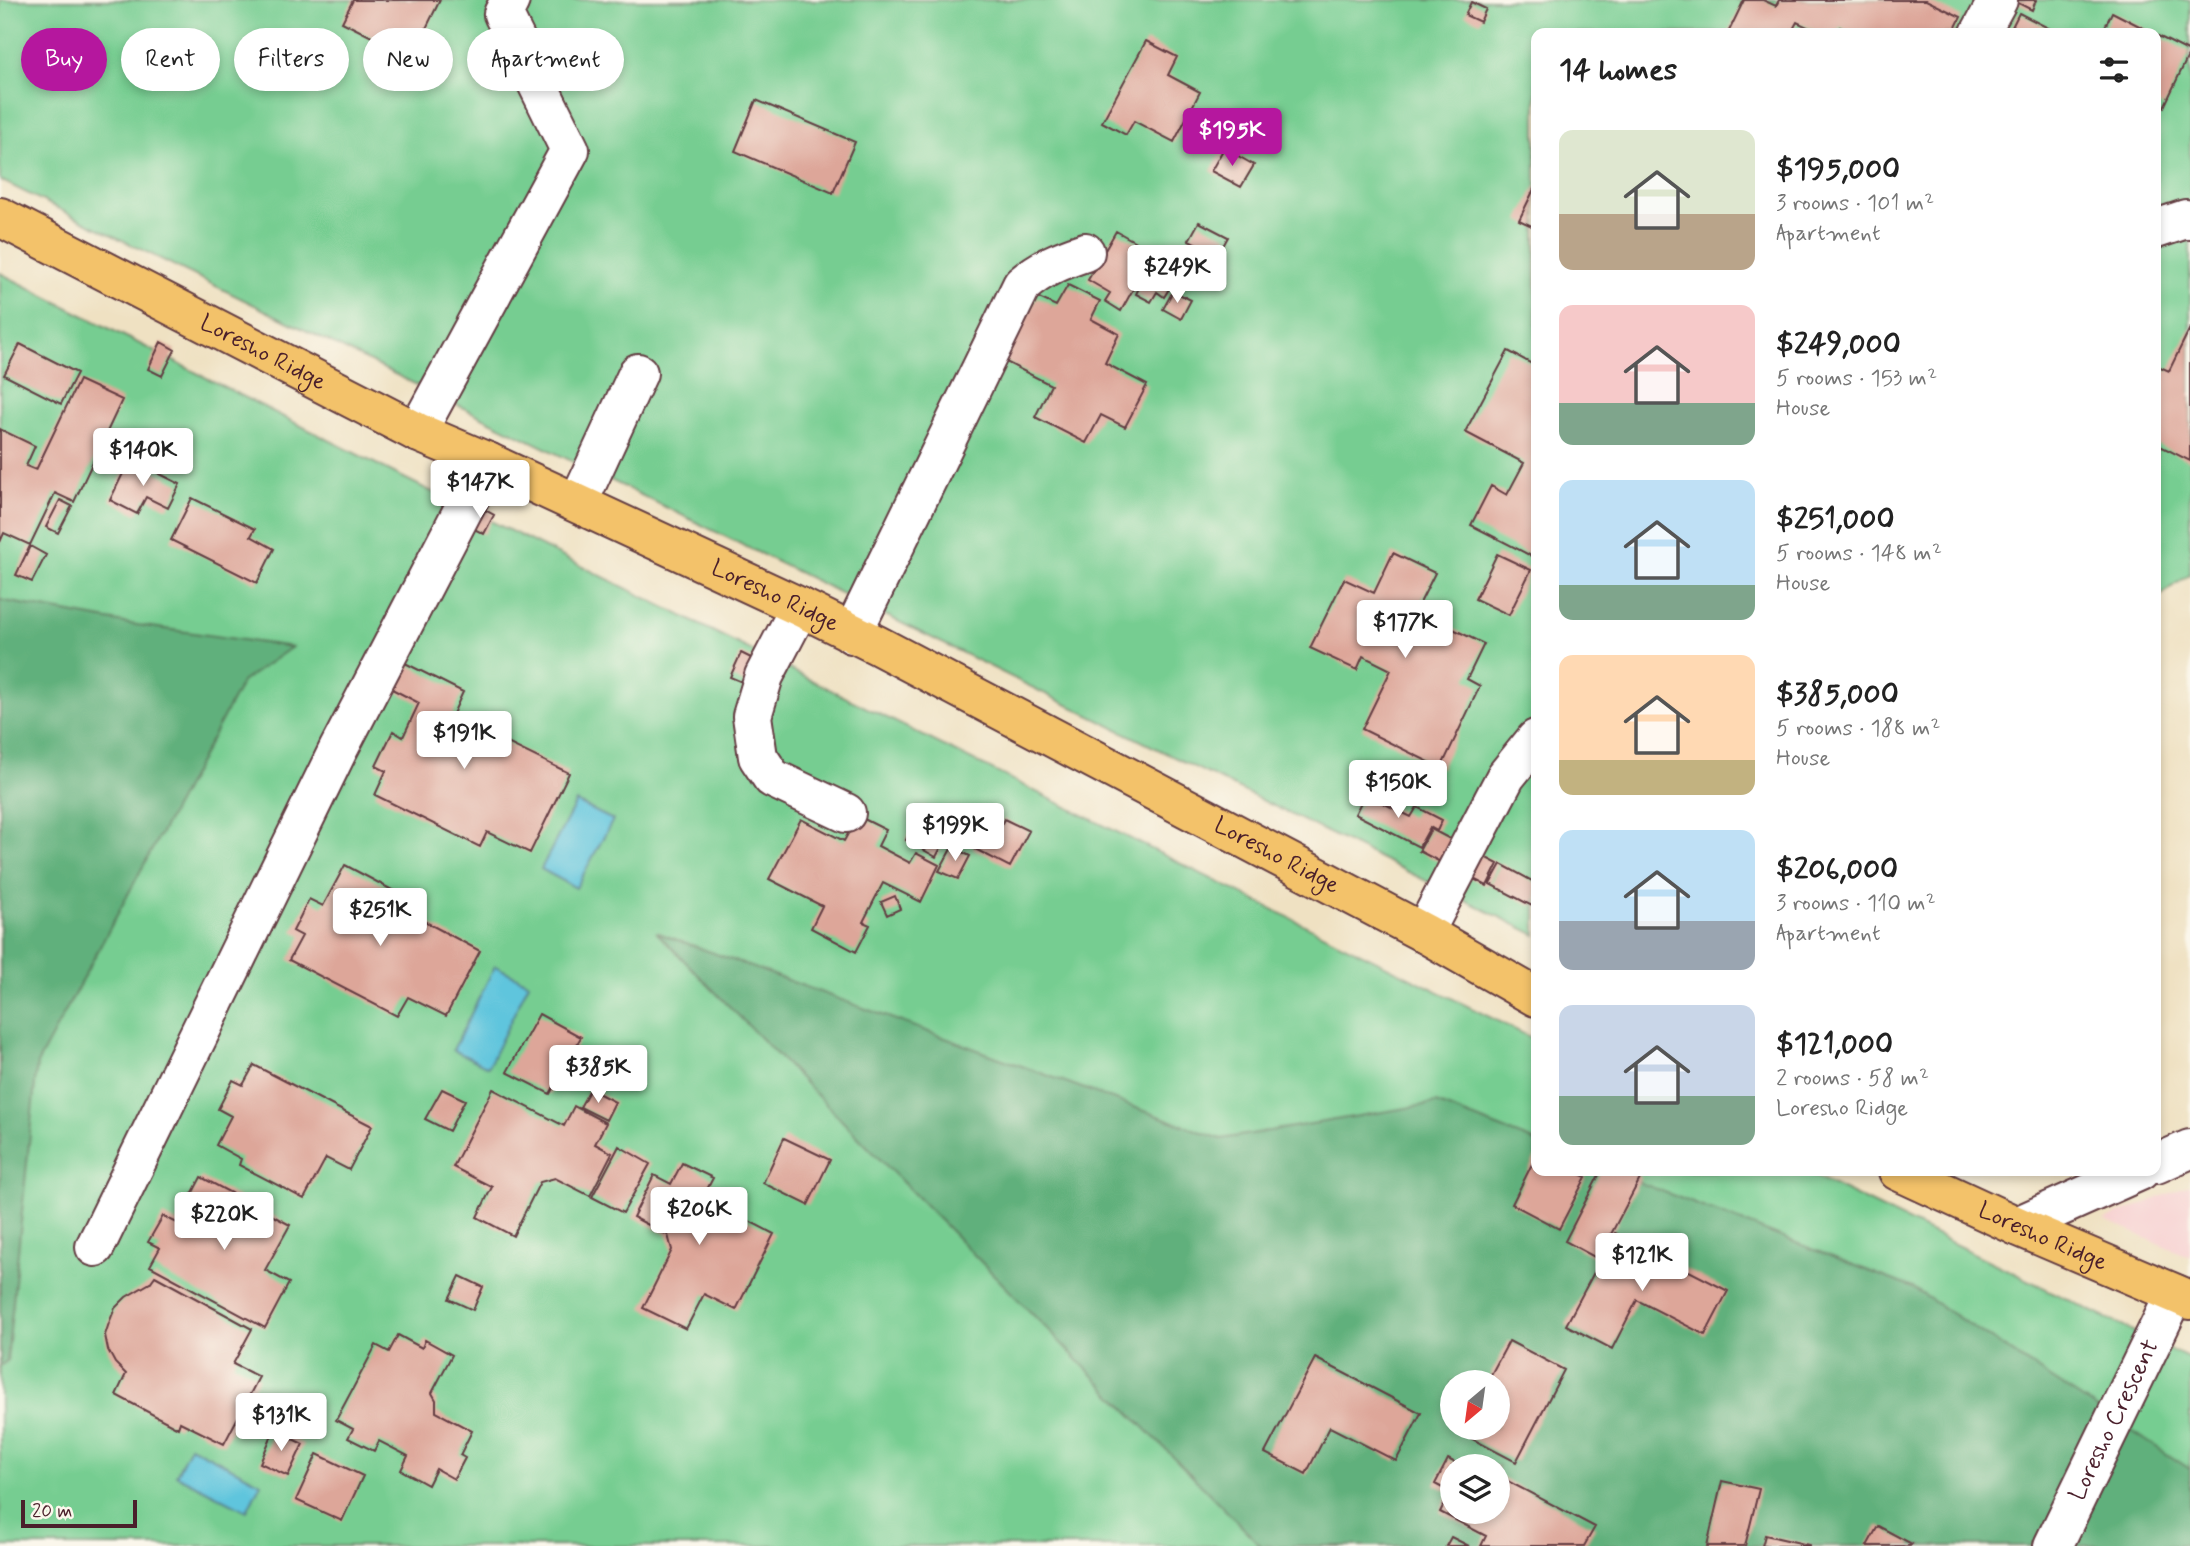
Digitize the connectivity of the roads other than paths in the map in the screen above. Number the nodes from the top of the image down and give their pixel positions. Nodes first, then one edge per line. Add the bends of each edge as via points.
1 (510, 0) edge
2 (1998, 0) edge
3 (1983, 28) edge
4 (0, 217) edge
5 (2190, 220) edge
6 (2161, 227) edge
7 (1085, 252) dead end
8 (638, 373) dead end
9 (416, 432) junction
10 (488, 462) junction
11 (578, 503) junction
12 (800, 607) junction
13 (852, 634) junction
14 (1531, 745) edge
15 (846, 813) dead end
16 (1424, 933) junction
17 (1531, 994) edge
18 (2190, 1149) edge
19 (2161, 1162) edge
20 (1909, 1176) edge
21 (2129, 1176) edge
22 (2017, 1226) junction
23 (95, 1247) dead end
24 (2182, 1297) edge
25 (2053, 1546) edge

1 - 9 street via 503,13 570,150
2 - 3 street
4 - 9 main road, Loresho Ridge
5 - 6 street
7 - 13 street via 1054,262 1022,285
8 - 11 street
9 - 10 main road, Loresho Ridge
10 - 11 main road, Loresho Ridge
10 - 23 street via 338,750
11 - 12 main road, Loresho Ridge
12 - 13 main road, Loresho Ridge
12 - 15 street via 764,676 752,716 758,757 772,778
13 - 16 main road, Loresho Ridge
14 - 16 street via 1506,776
16 - 17 main road, Loresho Ridge
18 - 19 street
20 - 22 main road, Loresho Ridge
21 - 22 street
22 - 24 main road, Loresho Ridge
24 - 25 street, Loresho Crescent

